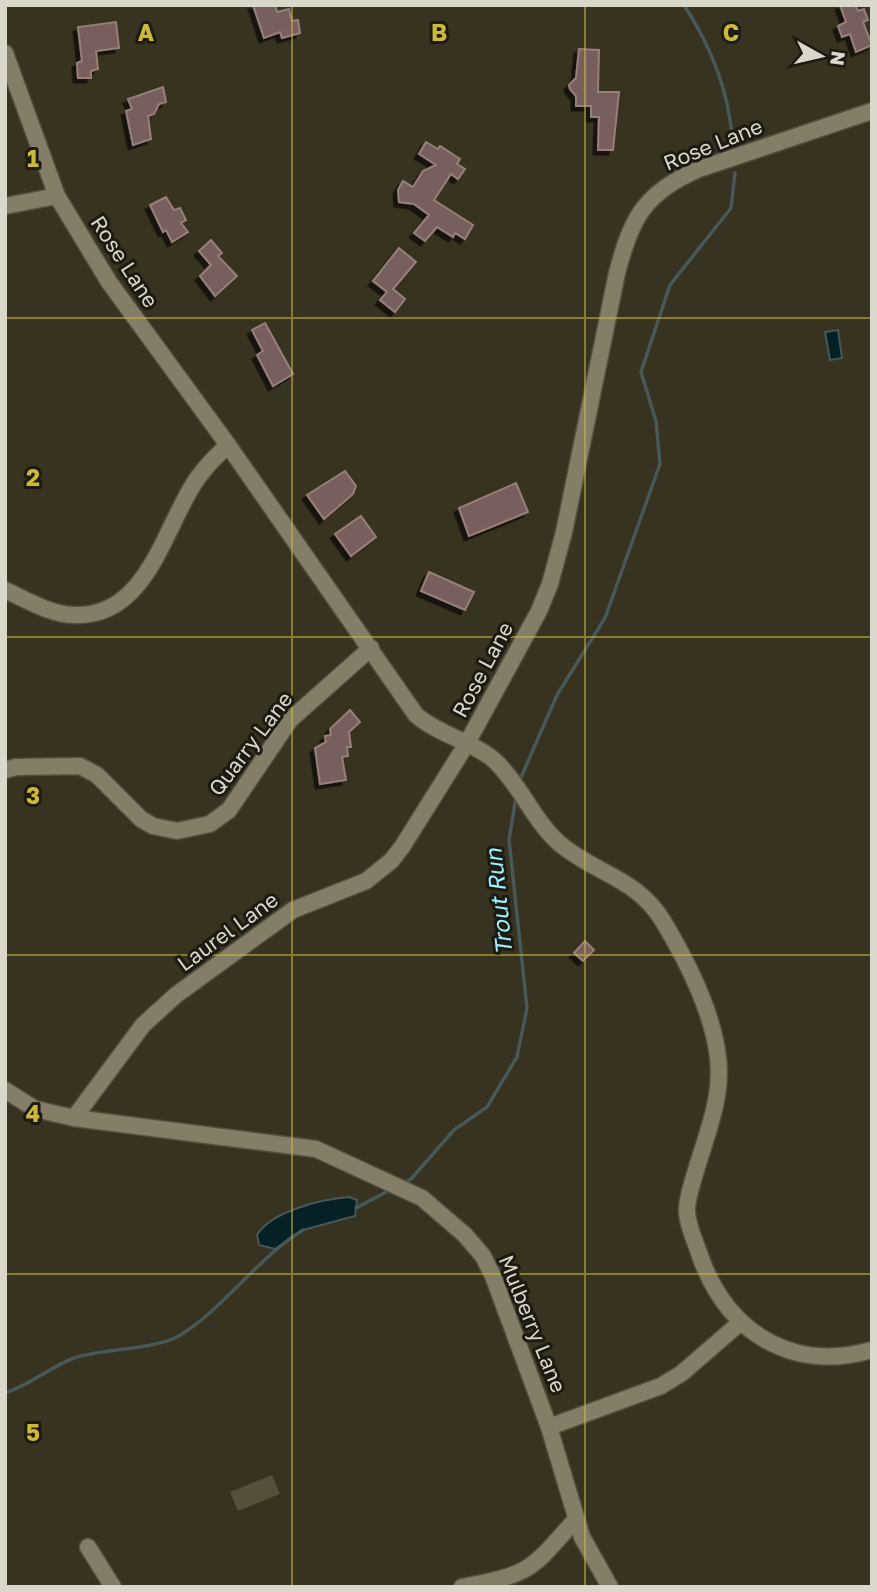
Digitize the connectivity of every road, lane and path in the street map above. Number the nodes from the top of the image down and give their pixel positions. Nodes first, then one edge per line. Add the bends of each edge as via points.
1 (5, 53) edge
2 (872, 111) edge
3 (57, 197) junction
4 (5, 206) edge
5 (228, 445) junction
6 (5, 590) edge
7 (371, 648) junction
8 (466, 745) junction
9 (5, 770) edge
10 (5, 1090) edge
11 (74, 1118) junction
12 (741, 1322) junction
13 (872, 1350) edge
14 (549, 1427) junction
15 (576, 1519) junction
16 (88, 1547) dead end
17 (113, 1587) edge
18 (462, 1587) edge
19 (610, 1587) edge

1 - 3 street, Rose Lane
2 - 8 street, Rose Lane via 686,174 654,194 640,210 628,231 617,273 550,584
3 - 4 street
3 - 5 street, Rose Lane via 109,282
5 - 6 street via 193,484 142,579 123,601 102,612 75,615 48,610
5 - 7 street, Rose Lane
7 - 8 street, Rose Lane via 416,715
7 - 9 street, Quarry Lane via 290,720 229,810 210,824 177,831 153,826 97,775 80,766
8 - 11 street, Laurel Lane via 391,862 352,889 293,910 176,995 143,1025
8 - 12 street via 490,757 558,842 627,882 647,899 673,938 715,1038 719,1075 717,1100 687,1213 709,1278
10 - 11 street via 35,1109
11 - 14 street, Mulberry Lane via 316,1149 422,1198 482,1256
12 - 13 street via 766,1341 806,1357 830,1358
12 - 14 street via 661,1386
14 - 15 street, Mulberry Lane
15 - 18 street via 529,1569 511,1578
15 - 19 street, Mulberry Lane
16 - 17 street

